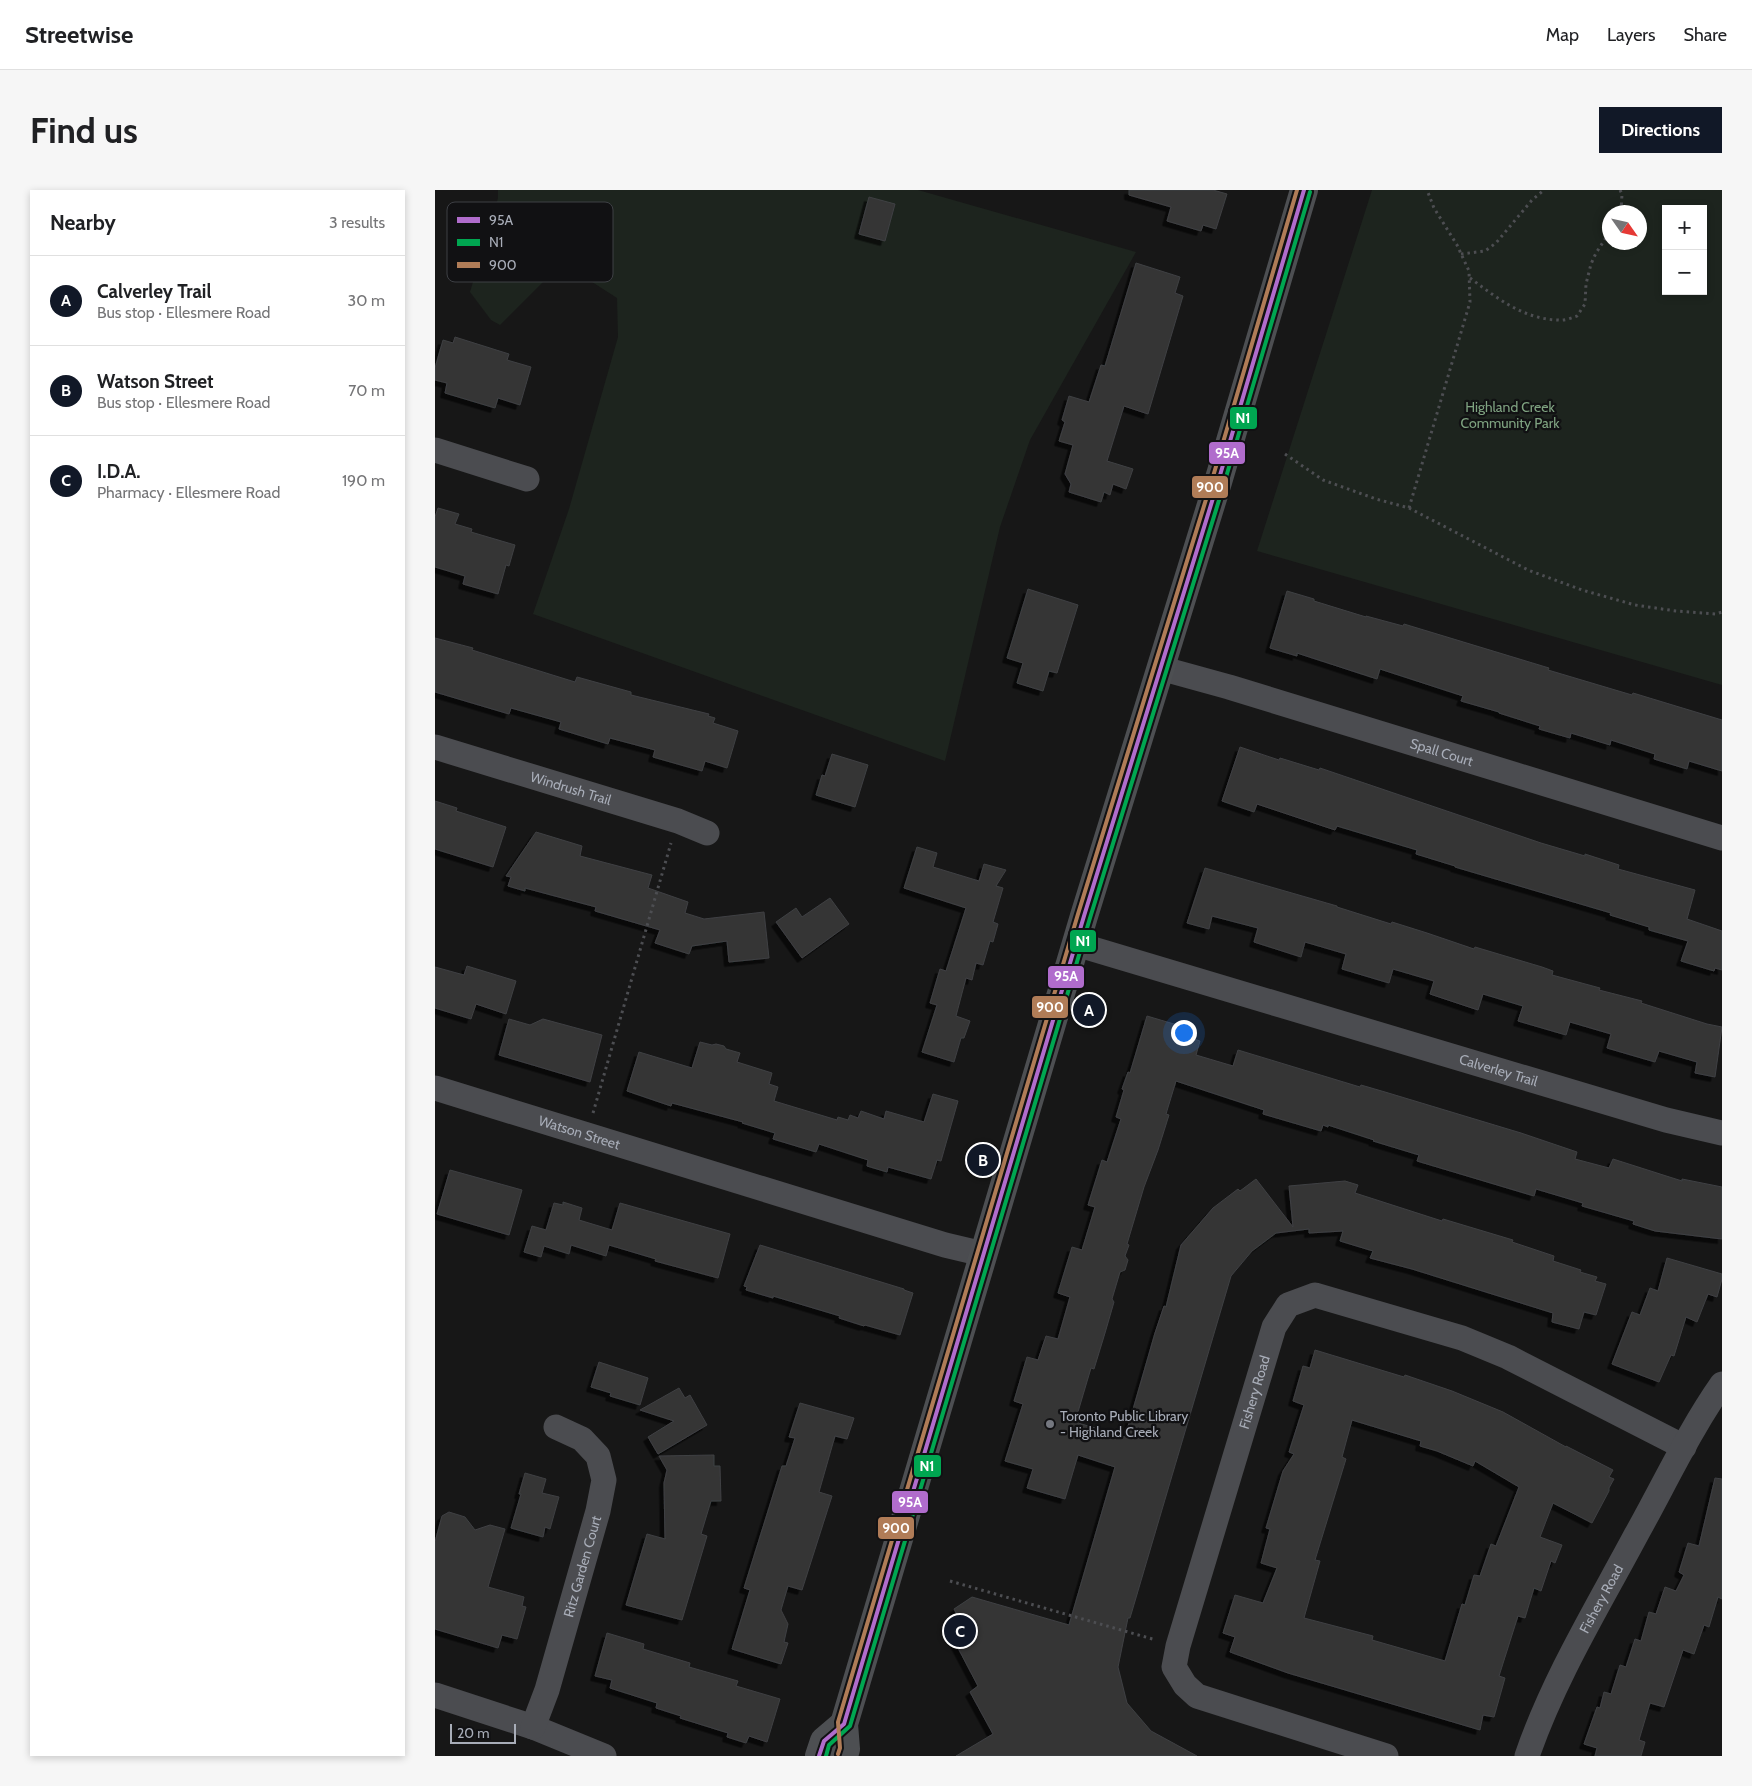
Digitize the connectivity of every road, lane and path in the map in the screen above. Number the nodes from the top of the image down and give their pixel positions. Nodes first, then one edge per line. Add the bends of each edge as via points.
1 (1304, 190) edge
2 (1427, 190) edge
3 (1544, 190) edge
4 (1620, 190) edge
5 (1621, 205) edge
6 (1602, 244) edge
7 (1461, 254) junction
8 (1469, 278) junction
9 (435, 450) edge
10 (1285, 454) dead end
11 (527, 479) dead end
12 (1409, 508) junction
13 (1722, 612) edge
14 (1160, 668) junction
15 (435, 747) edge
16 (677, 821) junction
17 (707, 833) dead end
18 (1722, 838) edge
19 (1076, 944) junction
20 (435, 1088) edge
21 (1722, 1133) edge
22 (587, 1135) junction
23 (983, 1254) junction
24 (1722, 1384) edge
25 (555, 1427) dead end
26 (1684, 1447) junction
27 (950, 1581) dead end
28 (1178, 1646) junction
29 (435, 1695) edge
30 (844, 1724) junction
31 (533, 1727) junction
32 (604, 1756) edge
33 (819, 1756) edge
34 (844, 1756) edge
35 (1386, 1756) edge
36 (1527, 1756) edge

1 - 14 main road
2 - 7 path
3 - 7 path via 1496,243 1485,251
4 - 5 path
6 - 8 path via 1591,264 1585,304 1577,316 1559,321 1531,316 1506,305
7 - 8 path via 1469,270
8 - 12 path via 1470,302
9 - 11 street
10 - 12 path via 1323,480
12 - 13 path via 1527,570 1582,590 1635,605 1676,611
14 - 18 street, Spall Court
14 - 19 main road
15 - 16 street, Windrush Trail
16 - 17 street, Windrush Trail
16 - 22 path
19 - 21 street, Calverley Trail via 1647,1114
19 - 23 main road
20 - 22 street, Watson Street
22 - 23 street, Watson Street
23 - 30 main road
24 - 26 street, Fishery Road
25 - 31 street, Ritz Garden Court via 582,1439 598,1456 604,1480 599,1511 547,1690
26 - 28 street, Fishery Road via 1508,1357 1461,1338 1315,1295 1288,1305 1273,1327
26 - 36 street, Fishery Road via 1561,1673
27 - 28 path
28 - 35 street, Fishery Road via 1174,1667 1185,1685 1197,1696
29 - 31 street
30 - 33 main road via 824,1741
30 - 34 main road
31 - 32 street

